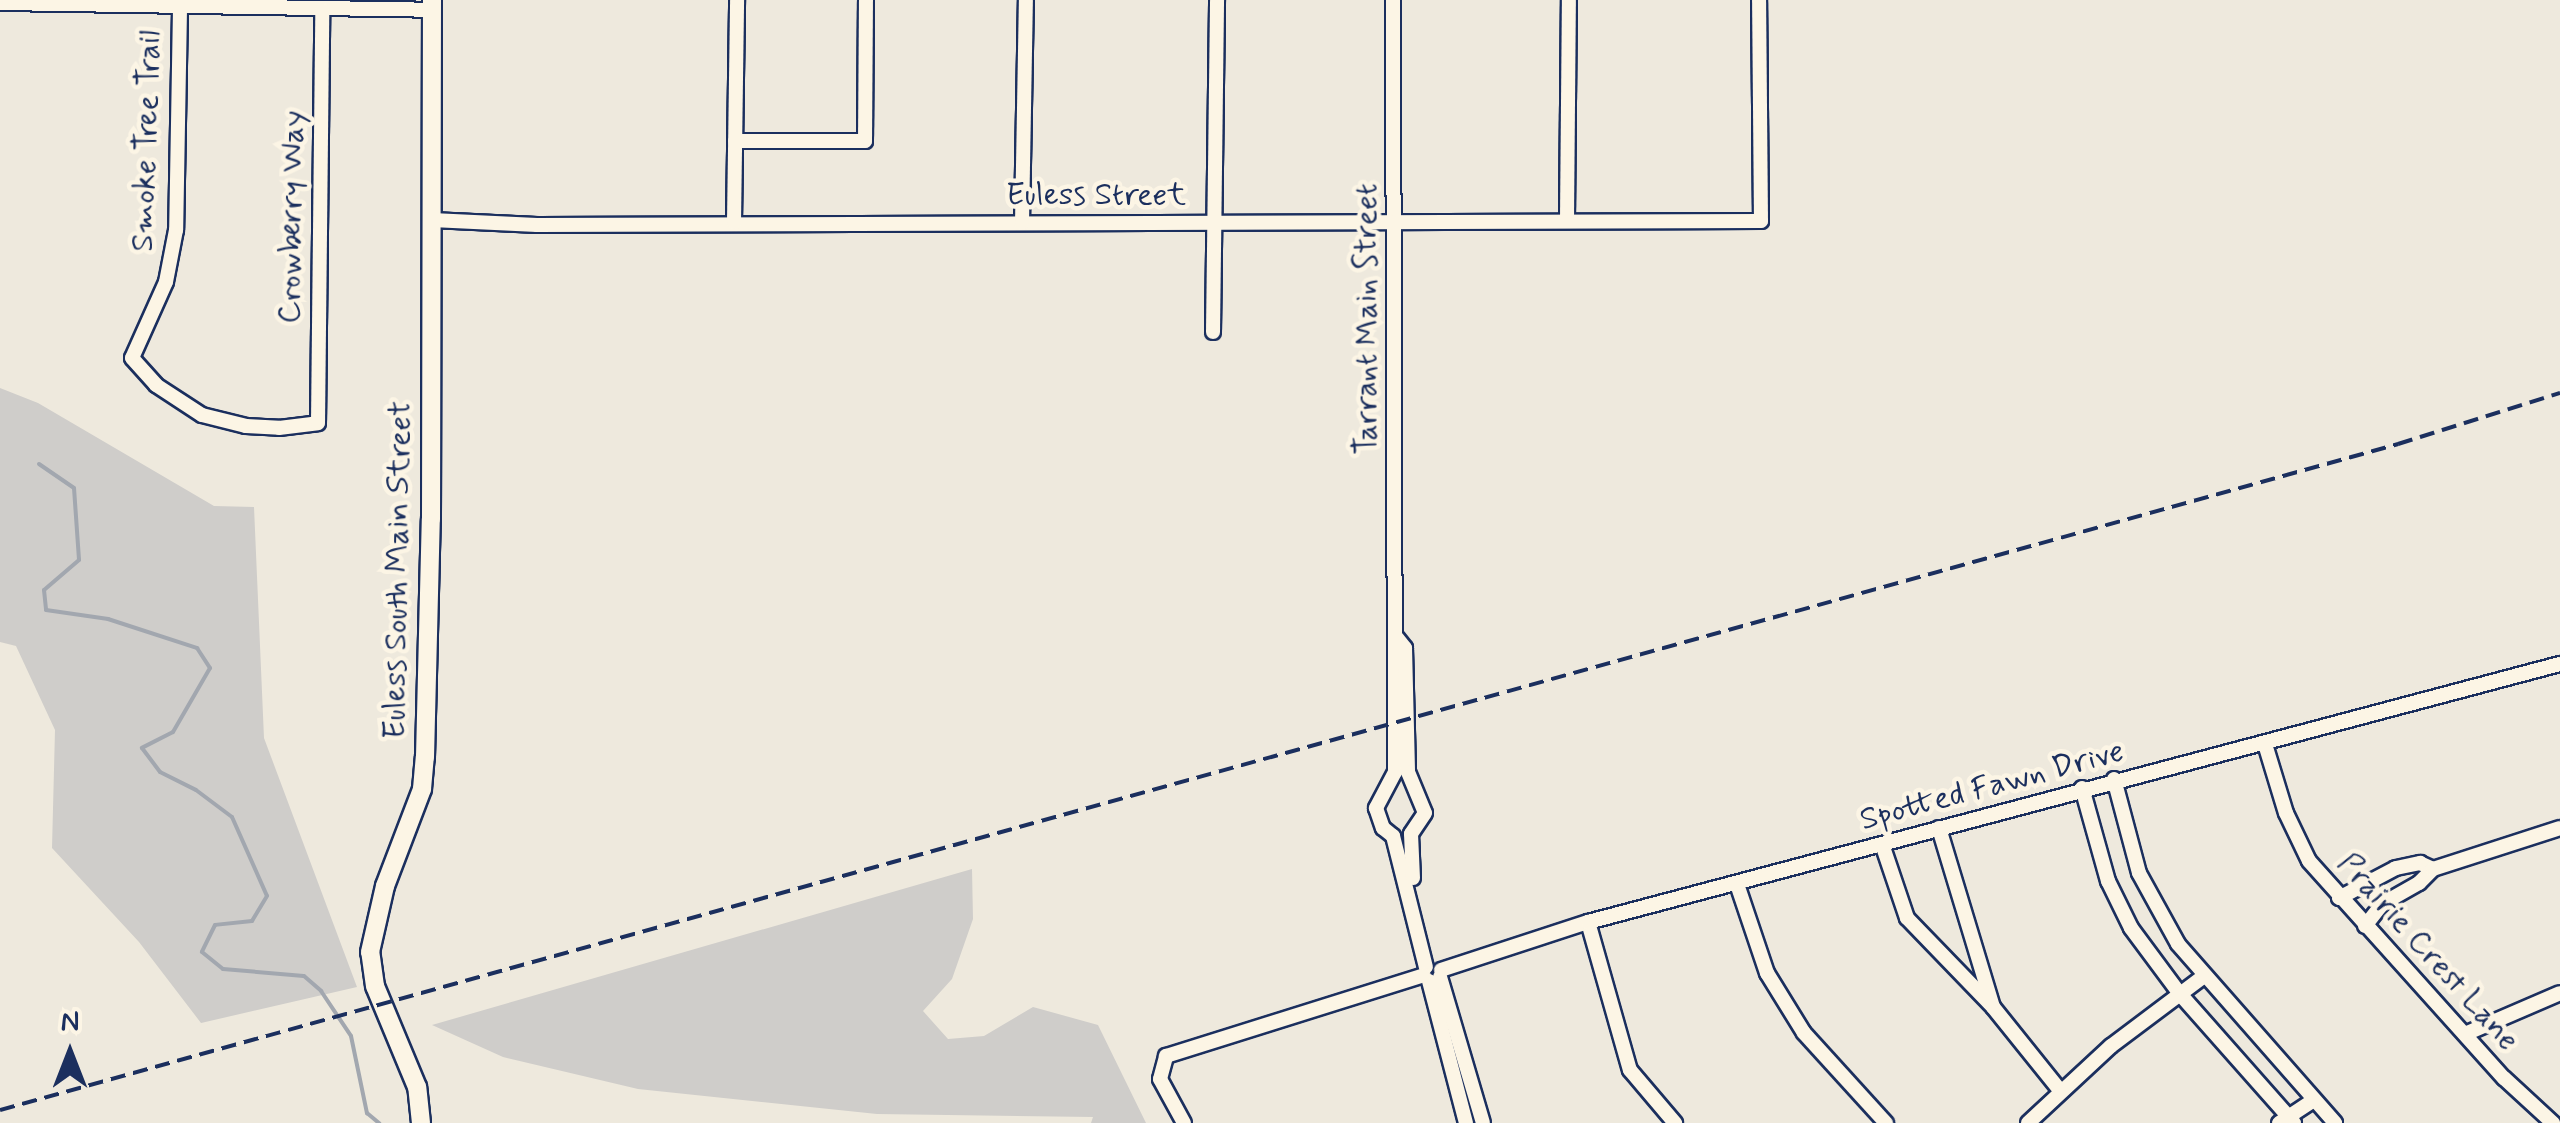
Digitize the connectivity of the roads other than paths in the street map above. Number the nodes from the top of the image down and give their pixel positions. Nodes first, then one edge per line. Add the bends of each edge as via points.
1 (737, 0) edge
2 (866, 0) edge
3 (1026, 0) edge
4 (1217, 0) edge
5 (1393, 0) edge
6 (1569, 0) edge
7 (1759, 0) edge
8 (0, 3) edge
9 (106, 3) edge
10 (432, 5) edge
11 (180, 8) junction
12 (322, 10) junction
13 (734, 141) junction
14 (1567, 218) junction
15 (432, 220) junction
16 (1394, 220) junction
17 (734, 222) junction
18 (1022, 223) junction
19 (1213, 223) junction
20 (1214, 332) dead end
21 (318, 423) joint
22 (2560, 664) edge
23 (1400, 713) junction
24 (2265, 744) junction
25 (2114, 779) junction
26 (2082, 788) junction
27 (1939, 828) junction
28 (2560, 828) edge
29 (1411, 834) junction
30 (1393, 836) junction
31 (1882, 844) junction
32 (2433, 869) junction
33 (1737, 884) junction
34 (2339, 898) junction
35 (1588, 922) junction
36 (2365, 926) junction
37 (1433, 973) junction
38 (2203, 977) junction
39 (2560, 993) edge
40 (2180, 994) junction
41 (1992, 1007) junction
42 (2465, 1034) junction
43 (2060, 1089) junction
44 (2314, 1100) junction
45 (2287, 1121) edge
46 (1480, 1122) edge
47 (421, 1123) edge
48 (1184, 1123) edge
49 (1466, 1123) edge
50 (1675, 1123) edge
51 (1886, 1123) edge
52 (2028, 1123) edge
53 (2335, 1123) edge
54 (2552, 1123) edge

1 - 13 street
2 - 13 street via 864,141
3 - 18 street
4 - 19 street
5 - 16 street, Tarrant Main Street
6 - 14 street
7 - 14 street, Euless Street via 1760,221
8 - 9 street
9 - 11 street
10 - 12 street
10 - 15 street, Euless South Main Street
11 - 12 street
11 - 21 street, Smoke Tree Trail via 176,230 166,282 132,358 156,385 202,415 246,426
12 - 21 street, Crowberry Way
13 - 17 street
14 - 16 street, Euless Street
15 - 17 street, Euless Street
15 - 47 street, Euless South Main Street via 422,789 370,952 375,986 418,1087
16 - 19 street, Euless Street
16 - 23 street, Tarrant Main Street via 1397,638 1405,648
17 - 18 street, Euless Street
18 - 19 street, Euless Street
19 - 20 street
22 - 24 street, Spotted Fawn Drive
23 - 29 street via 1408,772 1425,813
23 - 30 street via 1395,772 1376,808
24 - 25 street, Spotted Fawn Drive
24 - 34 street, Prairie Crest Lane via 2309,861
25 - 26 street, Spotted Fawn Drive
25 - 38 street via 2154,908
26 - 27 street, Spotted Fawn Drive
26 - 40 street via 2118,904
27 - 31 street, Spotted Fawn Drive
27 - 41 street
28 - 32 street
29 - 30 street
29 - 37 street
30 - 37 street
31 - 33 street, Spotted Fawn Drive
31 - 41 street via 1907,918
32 - 34 street via 2420,863 2396,868
32 - 36 street via 2382,904
33 - 35 street, Spotted Fawn Drive
33 - 51 street via 1767,973 1804,1033
34 - 36 street, Prairie Crest Lane
35 - 37 street, Spotted Fawn Drive
35 - 50 street via 1630,1070
36 - 42 street, Prairie Crest Lane
37 - 46 street
37 - 48 street, Spotted Fawn Drive via 1166,1056 1162,1088
37 - 49 street
38 - 40 street
38 - 44 street
39 - 42 street
40 - 43 street
40 - 45 street
41 - 43 street
42 - 54 street, Prairie Crest Lane
43 - 52 street
44 - 45 street
44 - 53 street

